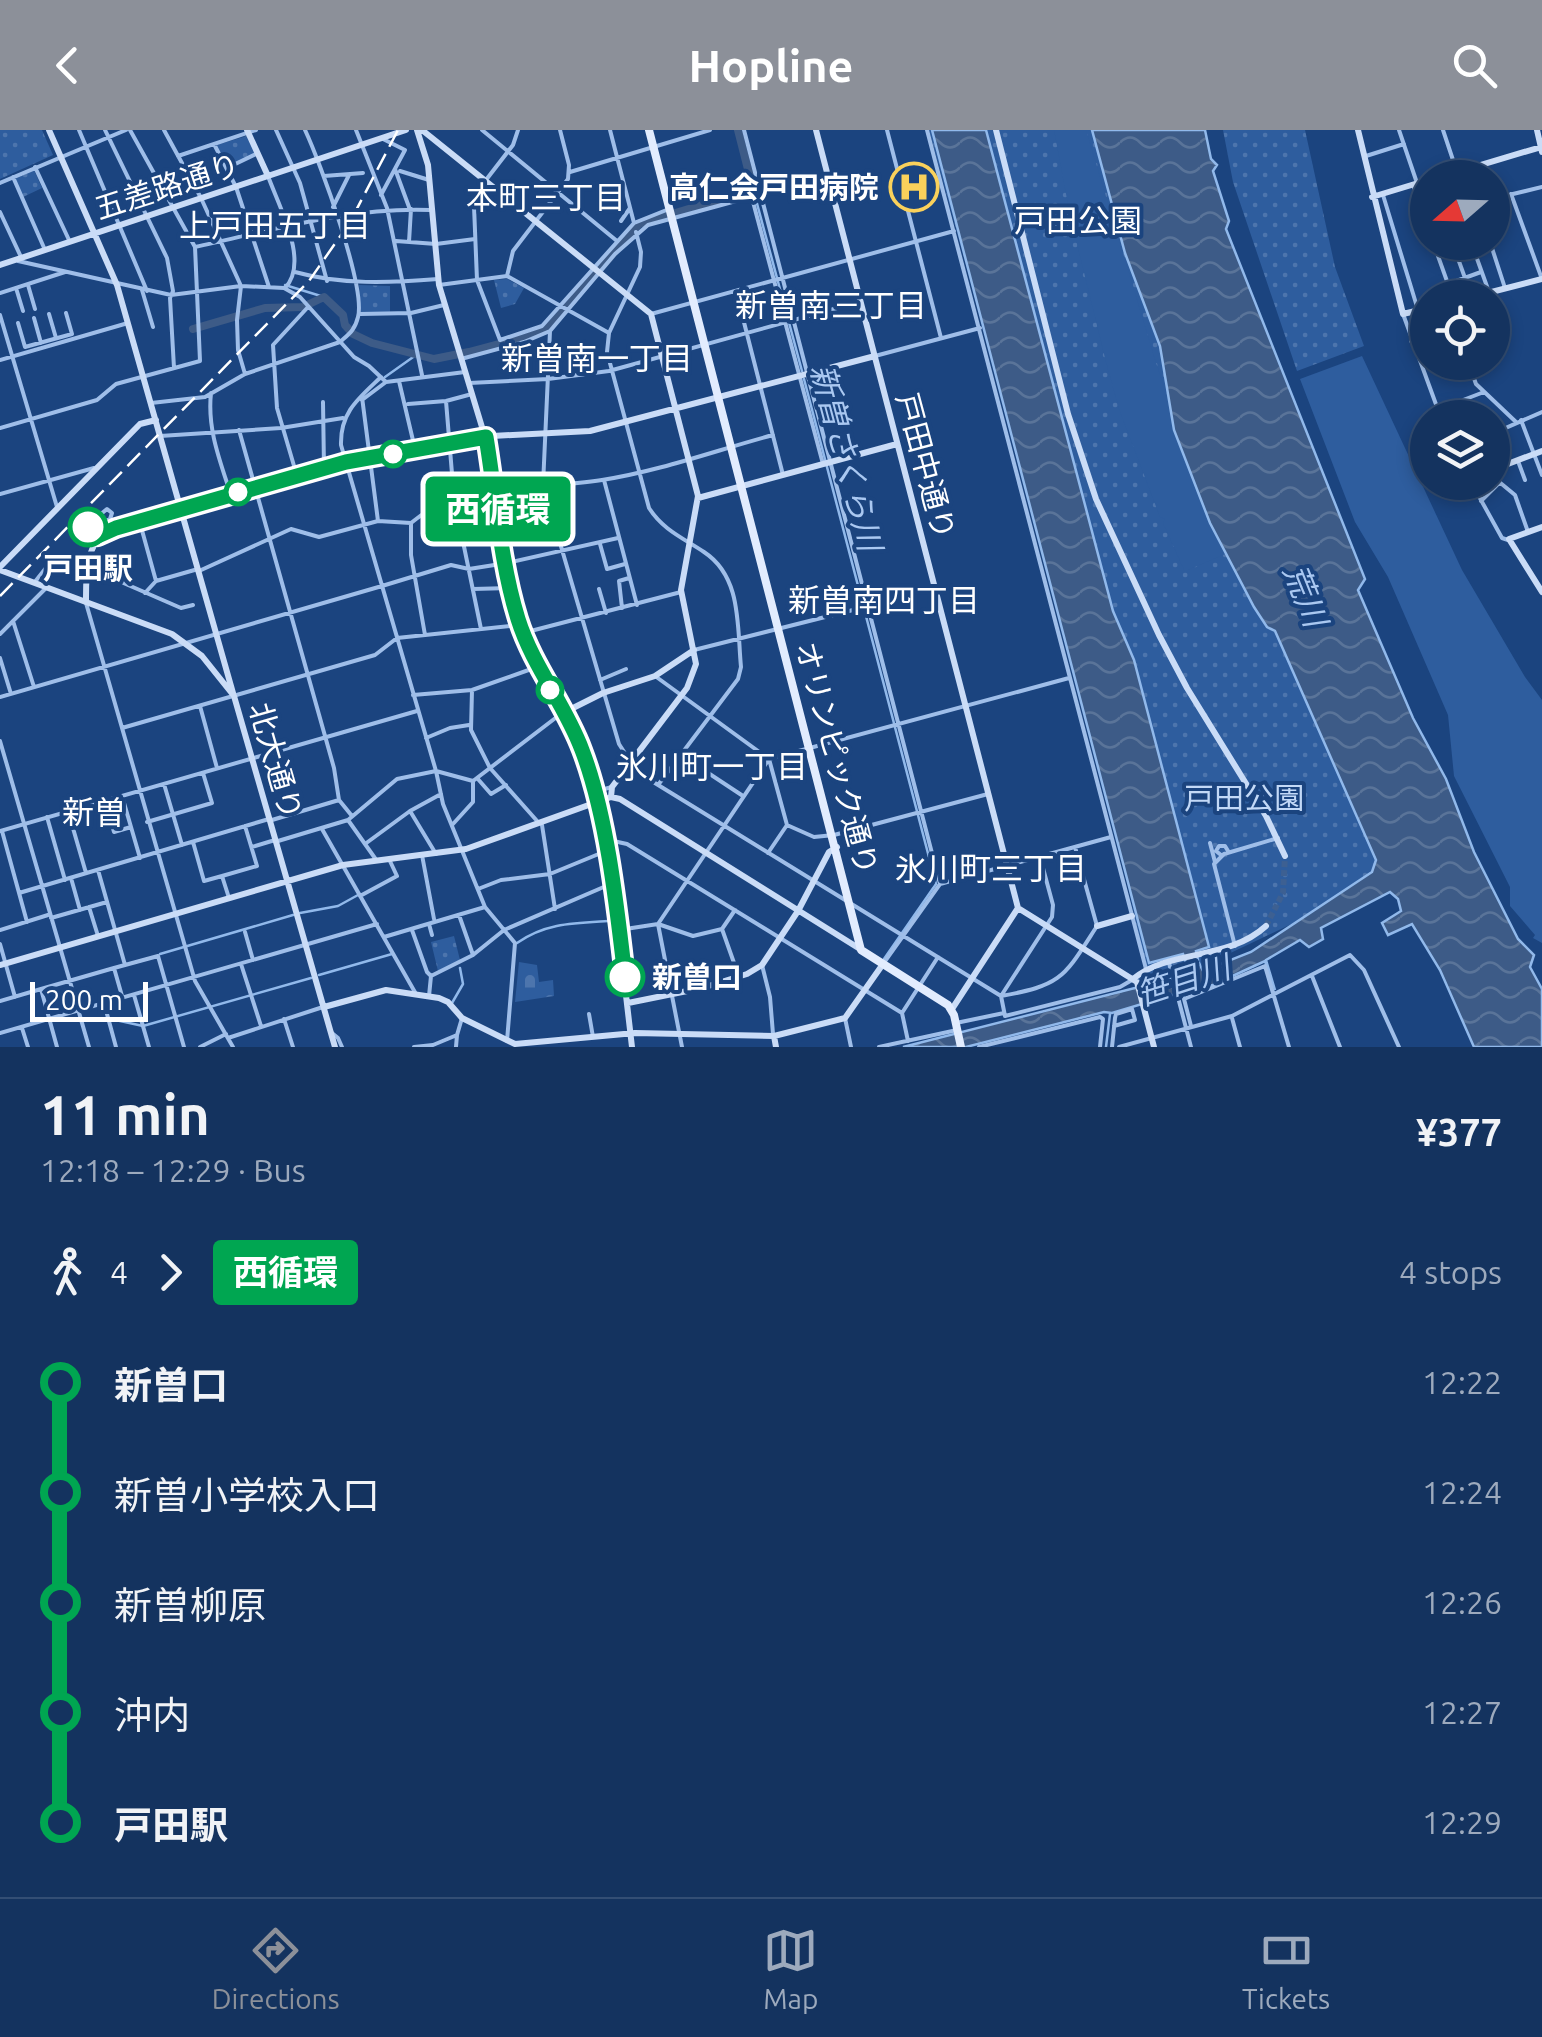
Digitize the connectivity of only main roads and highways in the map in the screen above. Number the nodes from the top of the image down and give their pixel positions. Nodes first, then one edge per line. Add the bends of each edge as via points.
1 (649, 130) edge
2 (961, 1047) edge

1 - 2 main road, オリンピック通り via 861,950 952,1009

